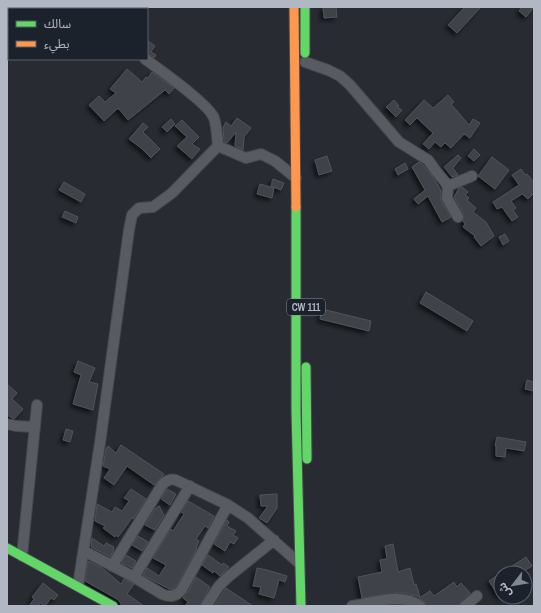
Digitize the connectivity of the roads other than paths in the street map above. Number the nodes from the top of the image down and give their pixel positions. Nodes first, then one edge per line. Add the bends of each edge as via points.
1 (294, 7) edge
2 (305, 7) edge
3 (146, 60) edge
4 (305, 66) joint
5 (218, 146) junction
6 (472, 176) dead end
7 (296, 178) junction
8 (448, 186) junction
9 (458, 217) dead end
10 (306, 356) dead end
11 (37, 405) dead end
12 (7, 424) edge
13 (35, 427) junction
14 (307, 467) dead end
15 (190, 486) junction
16 (228, 505) junction
17 (308, 515) dead end
18 (274, 540) junction
19 (7, 548) edge
20 (84, 551) junction
21 (22, 556) junction
22 (299, 562) junction
23 (112, 566) junction
24 (134, 577) junction
25 (78, 586) junction
26 (477, 596) dead end
27 (173, 601) edge
28 (303, 604) edge
29 (113, 606) edge
30 (206, 606) edge
31 (352, 606) edge
32 (420, 606) edge
33 (464, 606) edge

1 - 7 main road, CW 111
2 - 4 main road
3 - 5 street via 205,106 214,118
4 - 8 street via 328,70 340,76 399,142 428,160
5 - 7 street via 246,158 261,154 275,161
5 - 20 street via 172,193 153,207 139,208 132,215
6 - 8 street
7 - 22 main road, CW 111
8 - 9 street via 447,198
10 - 14 main road
11 - 13 street
12 - 13 street
13 - 21 street
15 - 16 street
15 - 23 street via 175,480 164,483
15 - 24 street
16 - 18 street
16 - 27 street
17 - 28 main road, CW 111 via 308,578
18 - 22 street
18 - 30 street via 228,577
19 - 21 main road
20 - 23 street
20 - 25 street
21 - 25 main road
22 - 28 main road, CW 111
23 - 24 street
24 - 27 street
25 - 29 main road
26 - 33 street
31 - 32 street via 391,599 408,600

